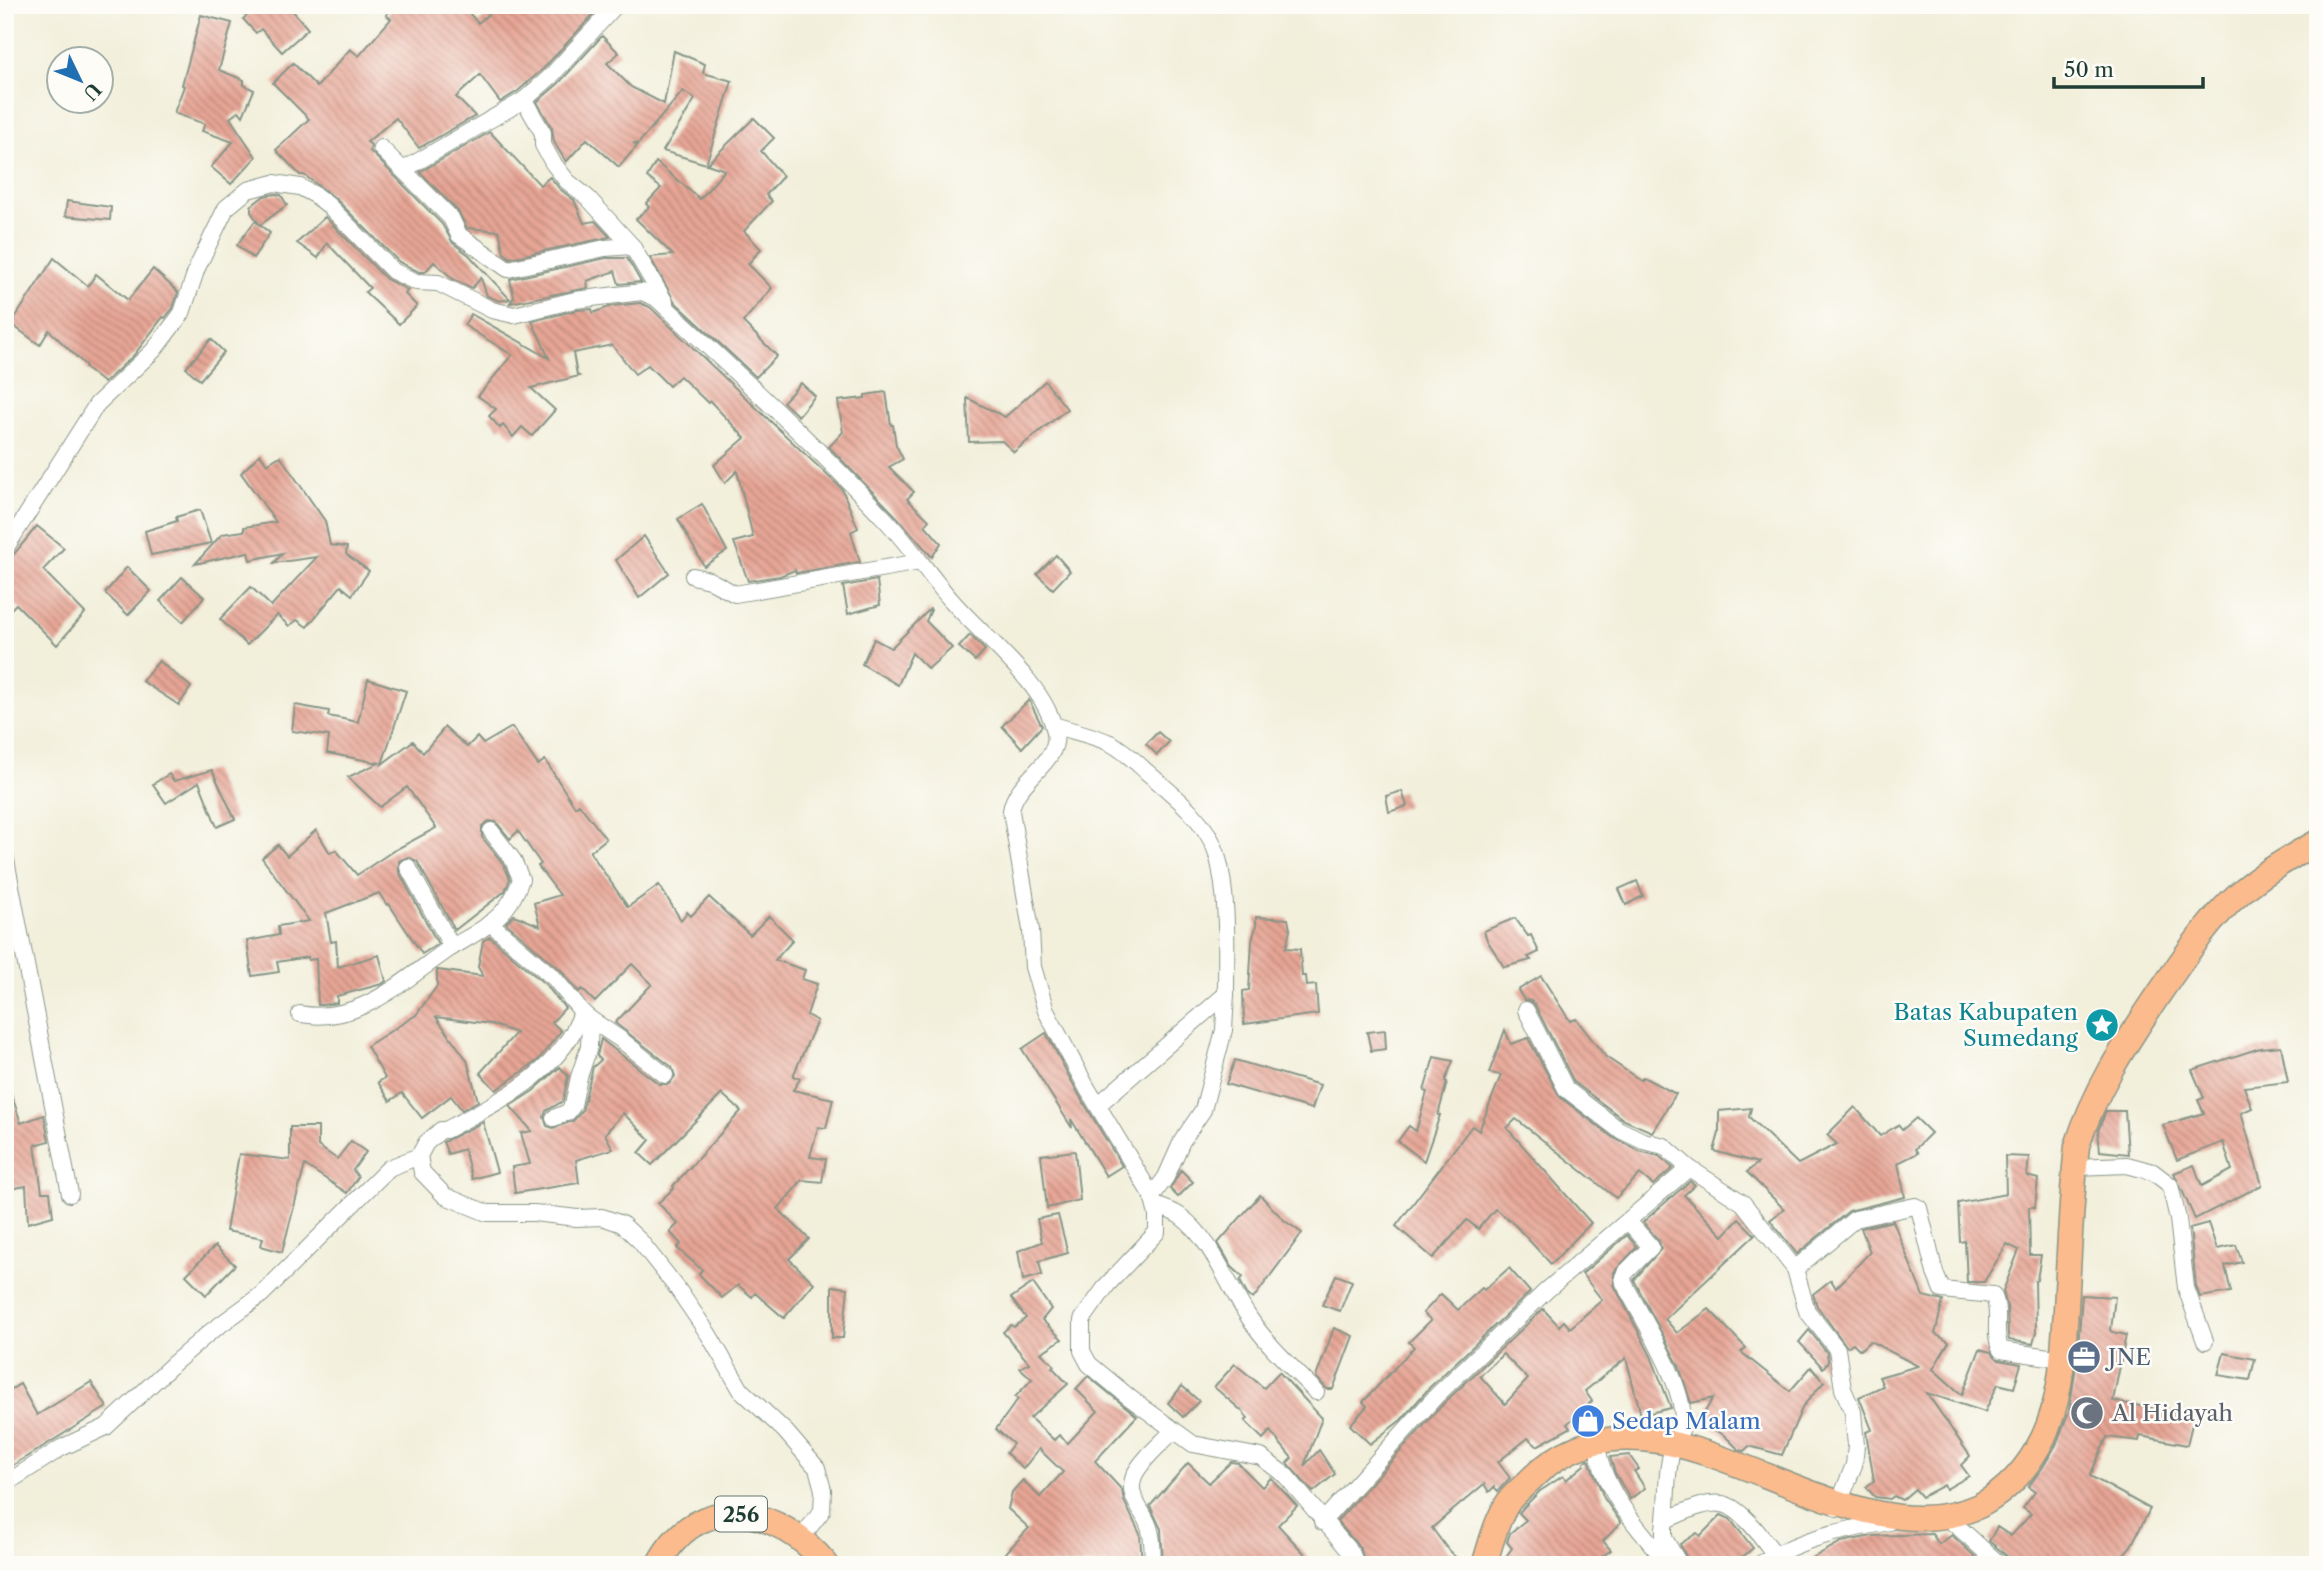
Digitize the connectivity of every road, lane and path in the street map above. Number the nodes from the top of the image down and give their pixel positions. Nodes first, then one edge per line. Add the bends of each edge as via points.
1 (616, 5) edge
2 (524, 100) junction
3 (381, 148) dead end
4 (403, 170) junction
5 (632, 246) junction
6 (671, 311) junction
7 (5, 549) edge
8 (920, 562) junction
9 (693, 576) dead end
10 (1053, 725) junction
11 (491, 831) dead end
12 (2317, 842) edge
13 (5, 855) edge
14 (408, 867) dead end
15 (490, 923) junction
16 (452, 947) junction
17 (1226, 994) junction
18 (1526, 1010) dead end
19 (300, 1014) dead end
20 (586, 1016) junction
21 (666, 1075) dead end
22 (1098, 1105) junction
23 (554, 1118) dead end
24 (419, 1156) junction
25 (2075, 1167) junction
26 (1689, 1168) junction
27 (70, 1194) dead end
28 (1153, 1200) junction
29 (1628, 1221) junction
30 (1795, 1269) junction
31 (2205, 1341) dead end
32 (2062, 1359) junction
33 (1316, 1392) dead end
34 (1173, 1431) junction
35 (1597, 1443) junction
36 (1673, 1446) junction
37 (5, 1484) edge
38 (1838, 1508) junction
39 (1948, 1519) junction
40 (1665, 1520) junction
41 (1322, 1522) junction
42 (1889, 1522) junction
43 (801, 1538) junction
44 (1778, 1560) edge
45 (659, 1565) edge
46 (827, 1565) edge
47 (1152, 1565) edge
48 (1356, 1565) edge
49 (1484, 1565) edge
50 (1669, 1565) edge
51 (1680, 1565) edge
52 (1759, 1565) edge
53 (2001, 1565) edge

1 - 2 street
2 - 4 street
2 - 5 street via 553,163
3 - 4 street
4 - 5 street via 451,218 459,235 508,269
5 - 6 street
6 - 7 street via 642,292 575,300 514,315 492,310 438,283 416,282 393,271 352,228 300,187 274,183 248,190 226,208 197,268 182,313 154,350 97,404
6 - 8 street via 883,516
8 - 9 street via 735,594
8 - 10 street via 1043,699
10 - 17 street via 1110,743 1125,753 1175,794 1199,823 1216,852 1221,880
10 - 22 street via 1052,754 1020,789 1011,811 1033,967 1046,1011
11 - 15 street via 521,878 517,892
12 - 25 main road via 2252,884 2205,930 2102,1085 2086,1117
13 - 27 street
14 - 16 street
15 - 16 street
15 - 20 street via 554,978
16 - 19 street via 373,1003 318,1018
17 - 22 street
17 - 28 street via 1224,1030 1203,1110
18 - 26 street via 1566,1089 1618,1129 1664,1146
20 - 21 street
20 - 23 street via 589,1047 573,1105
20 - 24 street via 560,1053 531,1081 441,1130
22 - 28 street
24 - 37 street via 389,1168 261,1295 191,1349 106,1427 61,1448
24 - 43 street via 422,1172 445,1196 487,1213 602,1217 622,1224 640,1241 709,1335 741,1390 817,1468 822,1511
25 - 31 street via 2127,1165 2153,1172 2170,1185 2186,1289
25 - 32 main road
26 - 29 street
26 - 30 street via 1744,1203
28 - 33 street via 1199,1234 1250,1320
28 - 34 street via 1157,1232 1107,1285 1082,1320 1082,1351 1090,1364
29 - 36 street via 1651,1245 1626,1272 1624,1283 1657,1345 1678,1398 1683,1425
29 - 41 street via 1437,1395
30 - 32 street via 1855,1219 1915,1206 1941,1290 1993,1295 2001,1350
30 - 38 street via 1807,1311 1837,1349 1843,1389 1853,1412 1857,1446
32 - 39 main road via 2044,1437 2018,1478 1997,1497
34 - 41 street via 1194,1444 1261,1457 1286,1476
34 - 47 street via 1139,1469 1132,1486 1149,1525
35 - 36 main road via 1619,1439
35 - 49 main road via 1565,1453 1510,1500
35 - 50 street via 1608,1483
36 - 38 main road
36 - 40 street
38 - 42 main road
39 - 42 main road
39 - 53 street
40 - 44 street via 1722,1503 1736,1509
40 - 51 street via 1664,1538
41 - 48 street via 1352,1554
42 - 44 street via 1821,1535
43 - 45 main road, 256 via 760,1516 725,1514 686,1531
43 - 46 main road, 256
44 - 52 street

